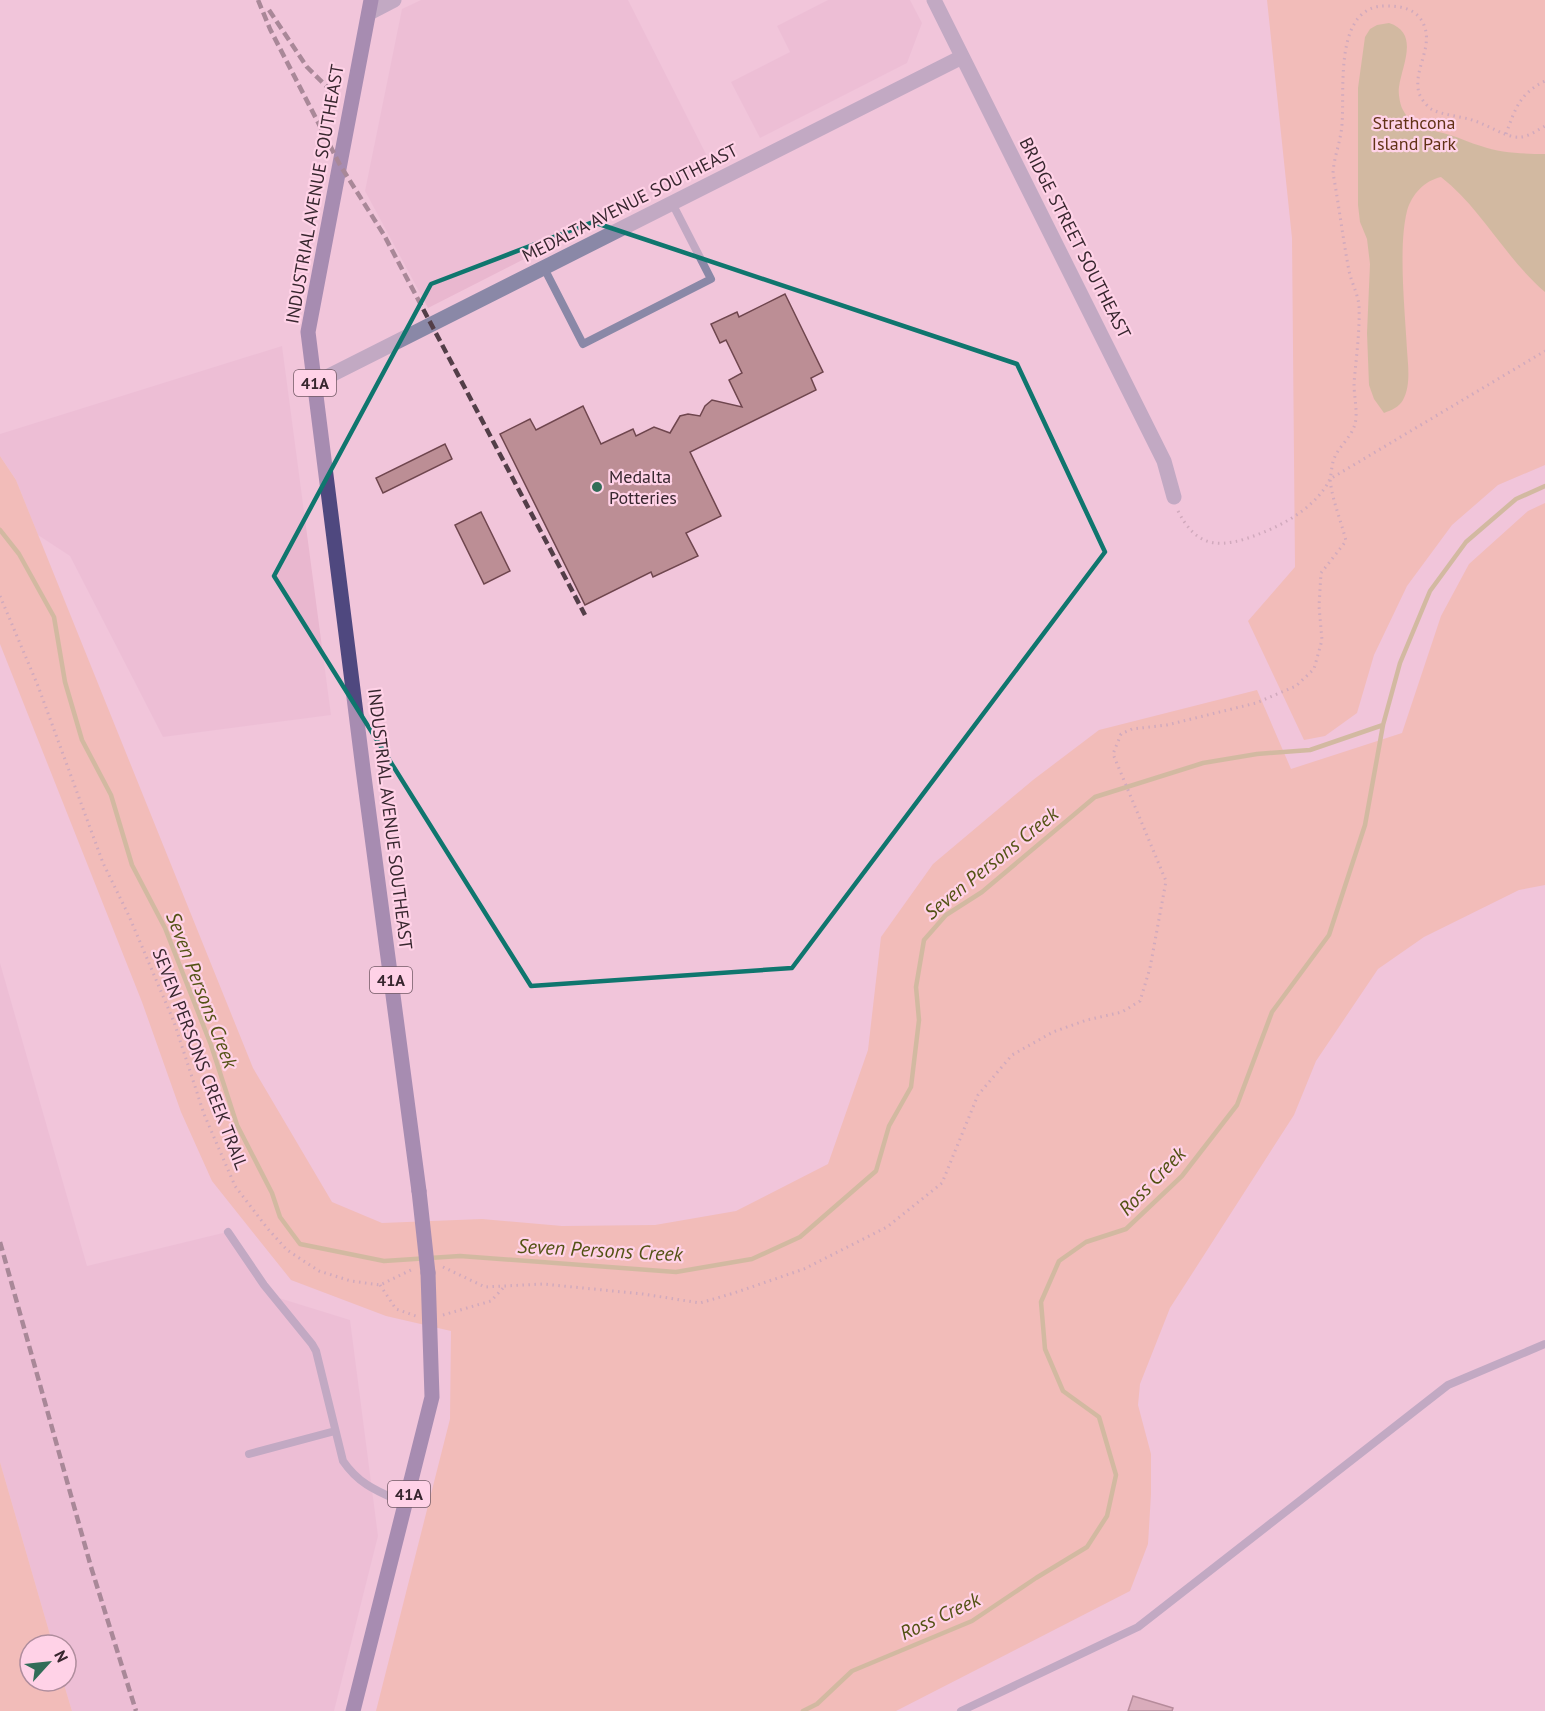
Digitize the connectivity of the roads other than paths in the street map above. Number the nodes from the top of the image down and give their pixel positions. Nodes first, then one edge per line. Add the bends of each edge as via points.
1 (394, 0) edge
2 (934, 0) edge
3 (370, 6) edge
4 (963, 57) junction
5 (672, 203) junction
6 (544, 268) junction
7 (315, 383) junction
8 (1174, 497) road end
9 (228, 1232) dead end
10 (1545, 1344) edge
11 (335, 1431) junction
12 (249, 1454) dead end
13 (406, 1504) junction
14 (353, 1711) edge
15 (961, 1711) edge

1 - 3 street
2 - 4 street, BRIDGE STREET SOUTHEAST
3 - 7 main road, INDUSTRIAL AVENUE SOUTHEAST / 41A via 308,332
4 - 5 street, MEDALTA AVENUE SOUTHEAST
4 - 8 street, BRIDGE STREET SOUTHEAST via 1164,461
5 - 6 street, MEDALTA AVENUE SOUTHEAST
5 - 6 lane via 711,279 594,339 584,344
6 - 7 street, MEDALTA AVENUE SOUTHEAST
7 - 13 main road, INDUSTRIAL AVENUE SOUTHEAST / 41A, bridge via 429,1269 432,1397
9 - 11 lane via 316,1351
10 - 15 lane via 1448,1385 1138,1627
11 - 12 lane
11 - 13 lane via 343,1461 352,1475 364,1485
13 - 14 main road, INDUSTRIAL AVENUE SOUTHEAST / 41A

